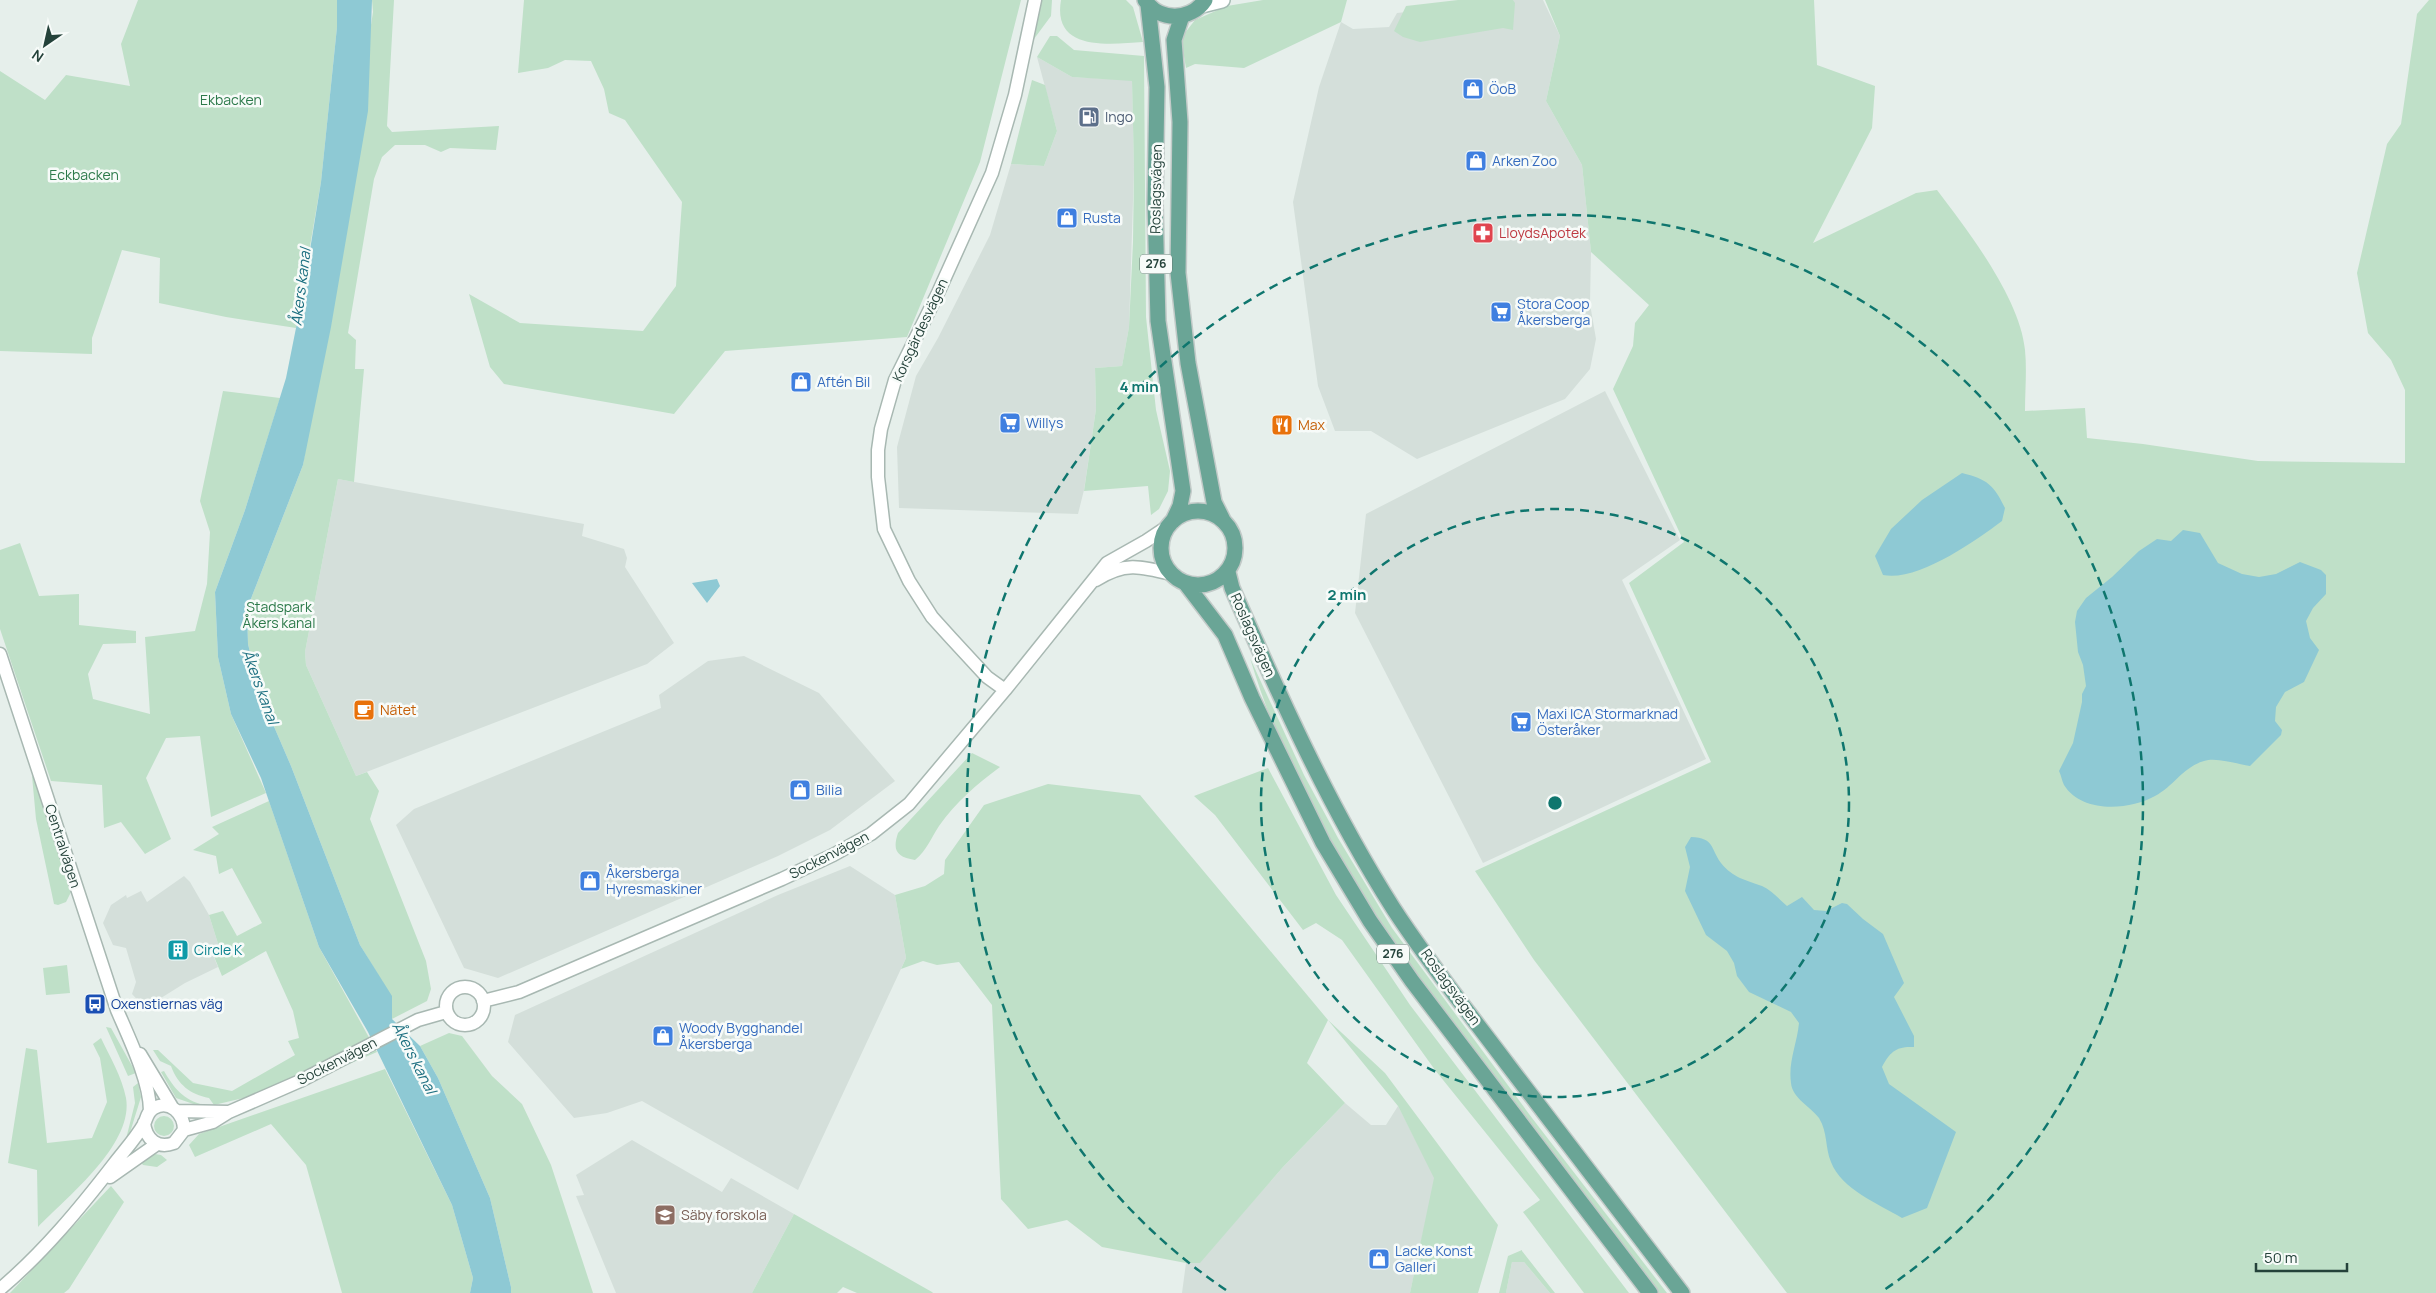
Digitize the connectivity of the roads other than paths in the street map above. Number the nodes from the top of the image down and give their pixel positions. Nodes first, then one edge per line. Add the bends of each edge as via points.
1 (1036, 0) edge
2 (1222, 0) edge
3 (1146, 2) edge
4 (1204, 2) edge
5 (1182, 16) junction
6 (1224, 522) junction
7 (1170, 524) junction
8 (1228, 572) junction
9 (1171, 574) junction
10 (1186, 584) junction
11 (1087, 586) junction
12 (0, 654) edge
13 (1005, 690) junction
14 (483, 1001) junction
15 (446, 1012) junction
16 (129, 1038) junction
17 (175, 1109) junction
18 (150, 1111) junction
19 (229, 1112) junction
20 (144, 1123) junction
21 (184, 1130) junction
22 (157, 1144) junction
23 (96, 1188) junction
24 (0, 1289) edge
25 (1650, 1293) edge
26 (1682, 1293) edge

1 - 13 street, Korsgärdesvägen via 1015,95 992,173 895,380 878,450 884,530 909,581 932,617 987,677
2 - 4 main road
3 - 5 main road, 276 via 1163,15
3 - 7 main road, Roslagsvägen / 276 via 1158,88 1155,228 1158,321 1183,491 1180,506
4 - 5 main road via 1193,12
5 - 6 main road, Roslagsvägen / 276 via 1174,40 1180,122 1178,273 1190,372 1214,502
6 - 7 main road via 1210,514 1194,511
6 - 8 main road via 1235,544
7 - 9 main road via 1160,551
7 - 11 street, Sockenvägen via 1106,563
8 - 10 main road via 1211,583
8 - 26 main road, Roslagsvägen / 276 via 1232,588 1314,768 1395,910
9 - 10 main road
9 - 11 street, Sockenvägen via 1130,566 1109,572
10 - 25 main road, Roslagsvägen / 276 via 1226,635 1252,698 1323,843 1370,921 1412,981
11 - 13 street, Sockenvägen
12 - 16 street, Centralvägen
13 - 14 street, Sockenvägen via 909,804 871,834 782,878 519,992
14 - 15 street via 481,1016 470,1025 455,1023
14 - 15 street via 474,989 460,987 447,997
15 - 19 street, Sockenvägen via 418,1020 300,1081
16 - 17 street, Centralvägen
16 - 18 street, Centralvägen via 150,1100
17 - 18 street, Sockenvägen via 162,1105
17 - 19 street, Sockenvägen
17 - 21 street via 182,1117
18 - 20 street, Sockenvägen
19 - 21 street, Sockenvägen via 213,1122
20 - 22 street via 146,1135
20 - 23 street, Sockenvägen
21 - 22 street, Sockenvägen via 174,1143
22 - 23 street, Sockenvägen
23 - 24 street, Sockenvägen via 22,1270

